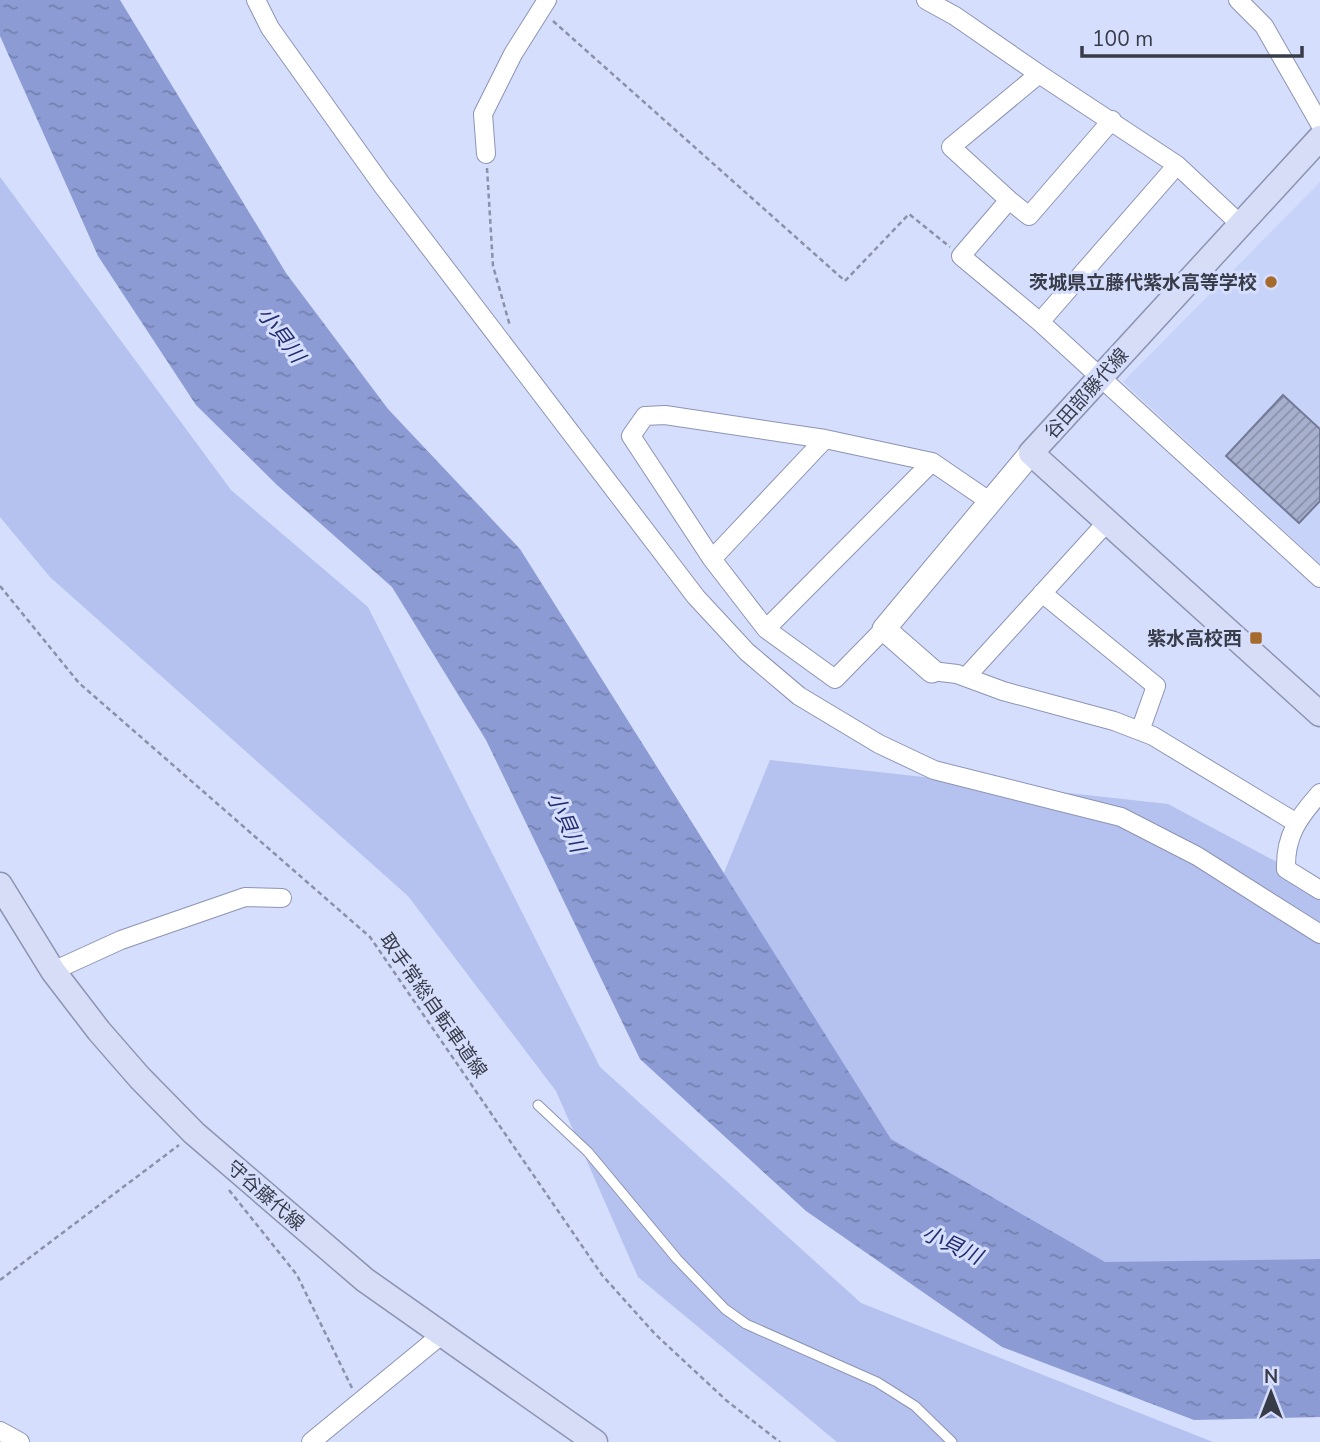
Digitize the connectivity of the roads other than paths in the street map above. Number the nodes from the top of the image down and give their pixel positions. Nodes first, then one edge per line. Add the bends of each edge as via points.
1 (256, 0) edge
2 (926, 0) edge
3 (1238, 0) edge
4 (544, 5) edge
5 (1039, 74) junction
6 (1112, 120) junction
7 (1320, 124) edge
8 (1320, 138) edge
9 (486, 154) road end
10 (1177, 164) junction
11 (1009, 200) junction
12 (1240, 224) junction
13 (1040, 322) junction
14 (1101, 377) junction
15 (825, 439) junction
16 (1031, 453) junction
17 (932, 462) junction
18 (992, 503) junction
19 (1107, 522) junction
20 (712, 559) junction
21 (1320, 578) edge
22 (1042, 593) junction
23 (766, 629) junction
24 (884, 629) junction
25 (932, 671) joint
26 (966, 677) junction
27 (1320, 714) edge
28 (1140, 731) junction
29 (1320, 793) edge
30 (1295, 822) junction
31 (0, 885) edge
32 (1320, 890) edge
33 (282, 898) dead end
34 (1320, 934) edge
35 (53, 971) junction
36 (538, 1105) dead end
37 (440, 1336) junction
38 (0, 1431) edge
39 (20, 1442) edge
40 (311, 1442) edge
41 (595, 1442) edge
42 (952, 1442) edge

1 - 34 street via 328,113 696,597 747,652 799,696 879,744 934,770 1121,817 1197,856
2 - 5 street
3 - 7 street via 1264,26
4 - 9 street via 483,114
5 - 6 street
5 - 11 street via 951,147
6 - 10 street
6 - 11 street via 1029,216
8 - 12 main road, 谷田部藤代線
10 - 12 street
10 - 13 street
11 - 13 street via 961,256
12 - 14 main road, 谷田部藤代線
13 - 14 street
14 - 16 main road, 谷田部藤代線
14 - 21 street
15 - 17 street
15 - 20 street
15 - 20 street via 665,415 645,416 631,436
16 - 18 street
16 - 19 main road, 谷田部藤代線
17 - 18 street
17 - 23 street
18 - 24 street
19 - 22 street
19 - 27 main road, 谷田部藤代線
20 - 23 street
22 - 26 street
22 - 28 street via 1156,686
23 - 24 street via 835,679
24 - 25 street
25 - 26 street
26 - 28 street
28 - 30 street via 1239,785
29 - 30 street
30 - 32 street via 1286,869
31 - 35 main road, 守谷藤代線
33 - 35 street via 245,897 121,940
35 - 37 main road, 守谷藤代線 via 140,1079 194,1133 365,1280
36 - 42 lane via 588,1152 725,1309 746,1324 877,1382 915,1406
37 - 40 street
37 - 41 main road, 守谷藤代線
38 - 39 street

